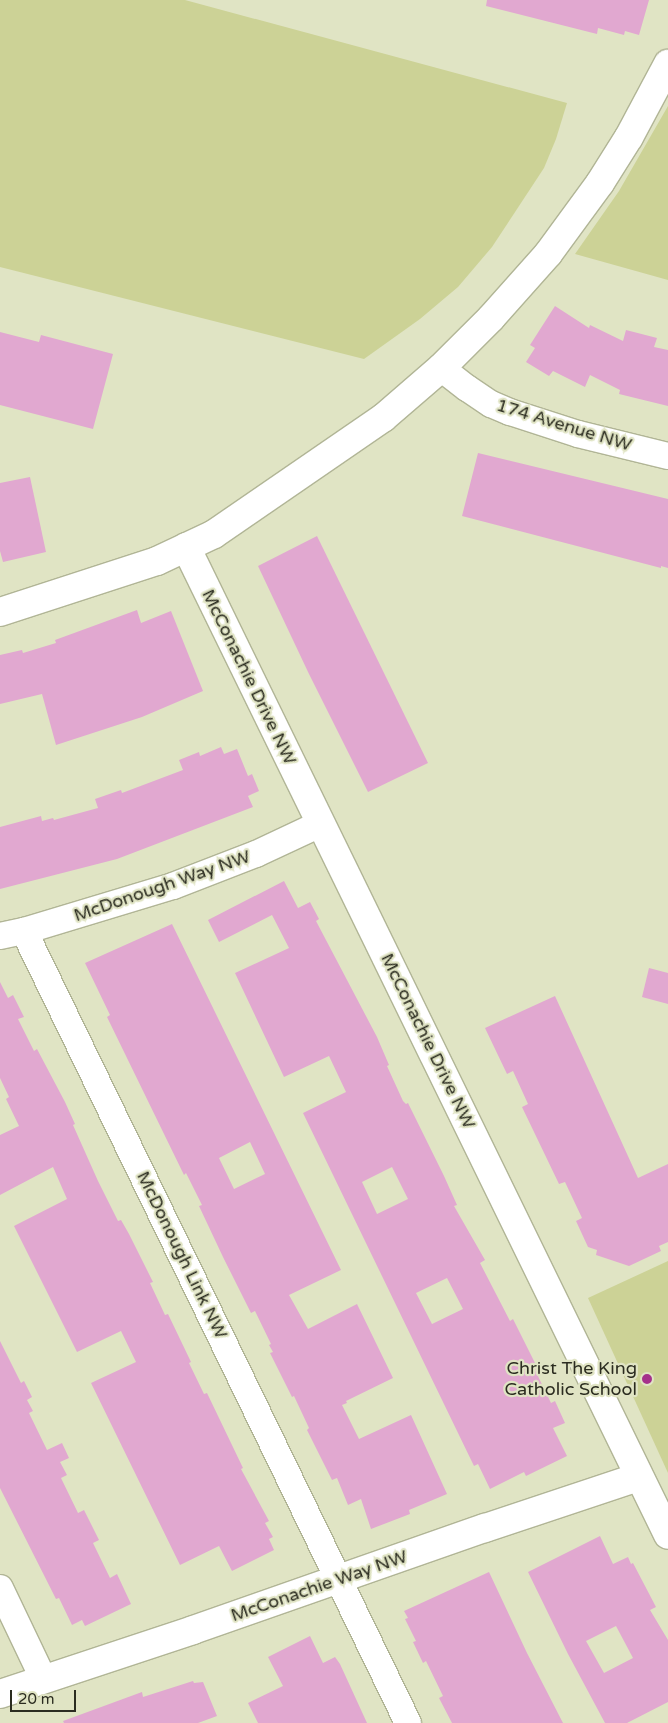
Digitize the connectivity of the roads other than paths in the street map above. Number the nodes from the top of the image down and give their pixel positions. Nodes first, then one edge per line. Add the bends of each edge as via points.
1 (668, 64) edge
2 (441, 368) junction
3 (668, 456) edge
4 (186, 547) junction
5 (0, 612) edge
6 (320, 824) junction
7 (12, 933) edge
8 (638, 1477) junction
9 (668, 1536) edge
10 (340, 1580) junction
11 (0, 1588) edge
12 (43, 1678) junction
13 (0, 1694) edge
14 (408, 1723) edge

1 - 2 street via 629,137 553,248
2 - 3 street, 174 Avenue NW via 491,404 510,412 578,434
2 - 4 street via 384,418 340,449 214,534
4 - 5 street via 157,561
4 - 6 street, McConachie Drive NW
6 - 7 street, McDonough Way NW via 256,854 173,886
6 - 8 street, McConachie Drive NW
7 - 10 street, McDonough Link NW
8 - 9 street, McConachie Drive NW
8 - 10 street, McConachie Way NW
10 - 12 street, McConachie Way NW
10 - 14 street, McDonough Link NW
11 - 12 street
12 - 13 street, McConachie Way NW

